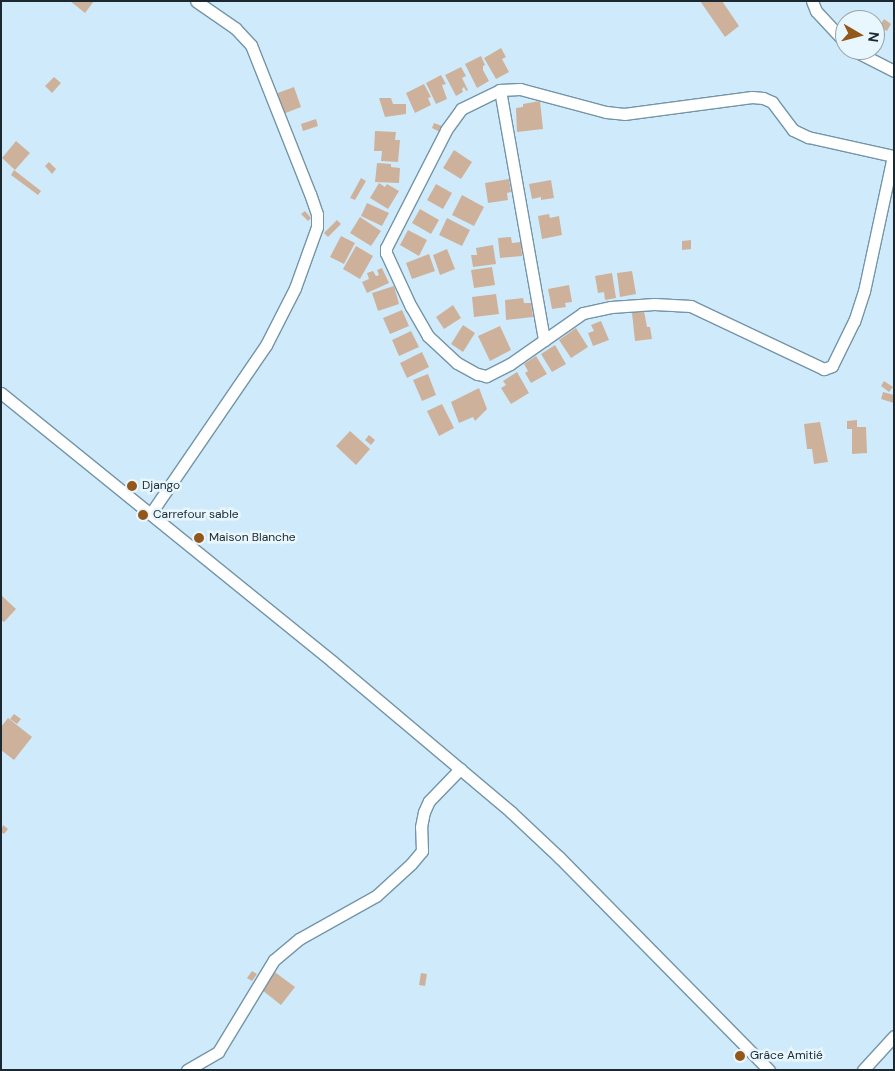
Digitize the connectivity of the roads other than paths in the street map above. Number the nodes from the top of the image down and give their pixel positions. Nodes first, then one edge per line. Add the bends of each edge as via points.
1 (196, 1) edge
2 (812, 1) edge
3 (835, 31) edge
4 (873, 60) edge
5 (894, 71) edge
6 (500, 90) junction
7 (893, 156) edge
8 (544, 340) junction
9 (1, 393) edge
10 (151, 512) junction
11 (460, 769) junction
12 (894, 1036) edge
13 (188, 1070) edge
14 (769, 1070) edge
15 (864, 1070) edge

1 - 10 street via 236,28 251,44 310,194 317,227 295,288 266,345
2 - 3 street via 816,11
4 - 5 street
6 - 7 street via 520,90 624,114 763,98 772,102 793,130 808,137
6 - 8 street
6 - 8 street via 460,109 446,130 386,253 428,336 457,363 486,376
7 - 8 street via 864,290 854,321 832,366 817,367 704,311 677,304 611,306 592,310
9 - 10 street
10 - 11 street
11 - 13 street via 429,802 421,827 422,851 411,864 376,896 299,939 274,960 218,1052
11 - 14 street via 560,857
12 - 15 street

